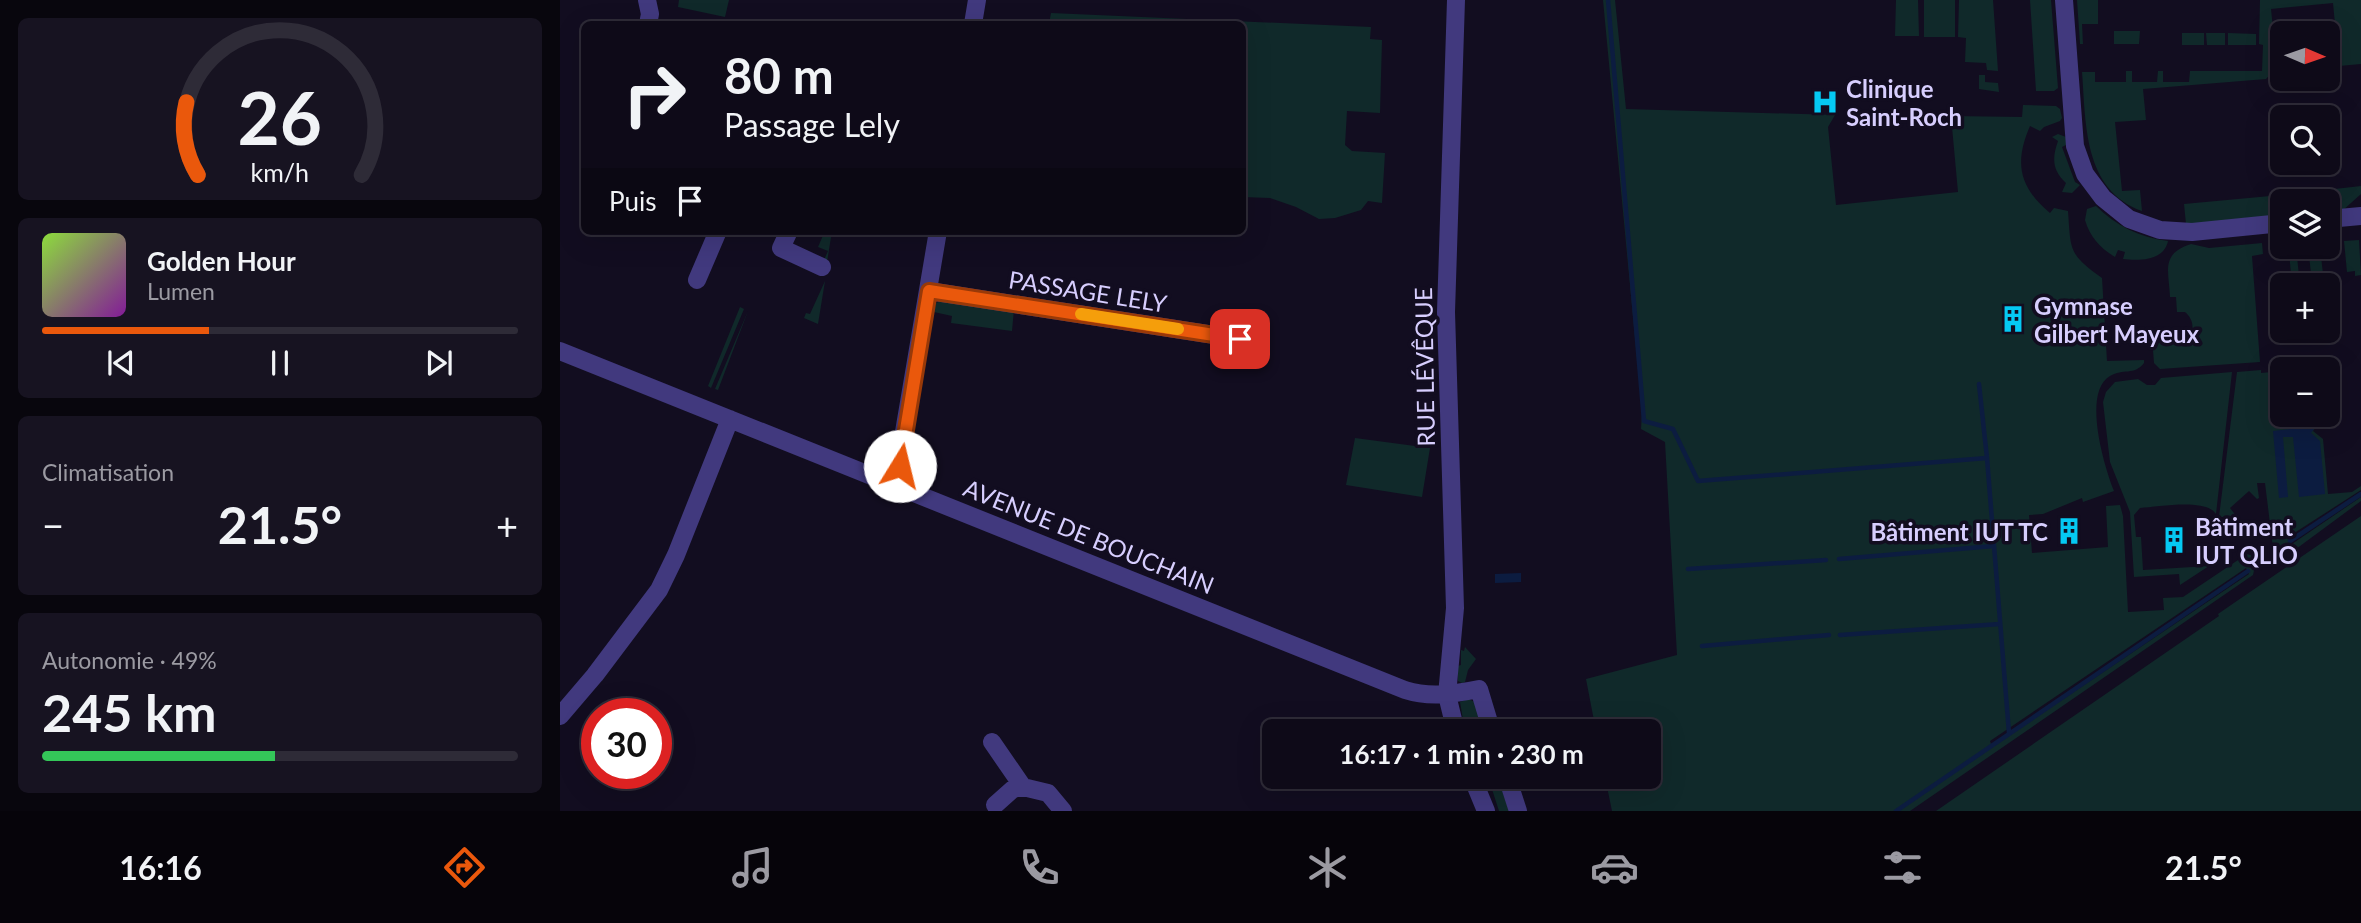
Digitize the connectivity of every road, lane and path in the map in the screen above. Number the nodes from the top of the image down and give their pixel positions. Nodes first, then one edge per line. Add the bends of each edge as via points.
1 (647, 0) edge
2 (977, 0) edge
3 (1457, 0) edge
4 (2064, 0) edge
5 (649, 21) edge
6 (974, 21) edge
7 (2361, 216) edge
8 (2340, 218) edge
9 (2270, 224) edge
10 (716, 235) edge
11 (787, 235) edge
12 (937, 235) edge
13 (822, 267) dead end
14 (697, 280) dead end
15 (929, 291) junction
16 (1240, 339) dead end
17 (560, 351) edge
18 (730, 419) junction
19 (895, 485) junction
20 (1447, 695) junction
21 (560, 716) edge
22 (1453, 719) edge
23 (1488, 719) edge
24 (992, 742) dead end
25 (1023, 787) junction
26 (1477, 789) edge
27 (1511, 789) edge
28 (995, 805) dead end
29 (1063, 811) edge
30 (1486, 811) edge
31 (1518, 811) edge

1 - 5 street
2 - 6 street
3 - 20 street, RUE LÉVÊQUE via 1446,312 1454,608
4 - 9 street via 2075,146 2085,174 2103,198 2129,219 2160,230 2192,232
7 - 8 street
10 - 14 street
11 - 13 street via 781,248
12 - 15 street
15 - 16 street, PASSAGE LELY
15 - 19 street
17 - 18 street, AVENUE DE BOUCHAIN
18 - 19 street, AVENUE DE BOUCHAIN
18 - 21 street via 659,590
19 - 20 street, AVENUE DE BOUCHAIN via 1405,690
20 - 22 street, RUE LÉVÊQUE
20 - 23 street, AVENUE DE BOUCHAIN via 1479,690
24 - 25 street
25 - 28 street via 1013,789
25 - 29 street via 1048,793
26 - 30 street
27 - 31 street

